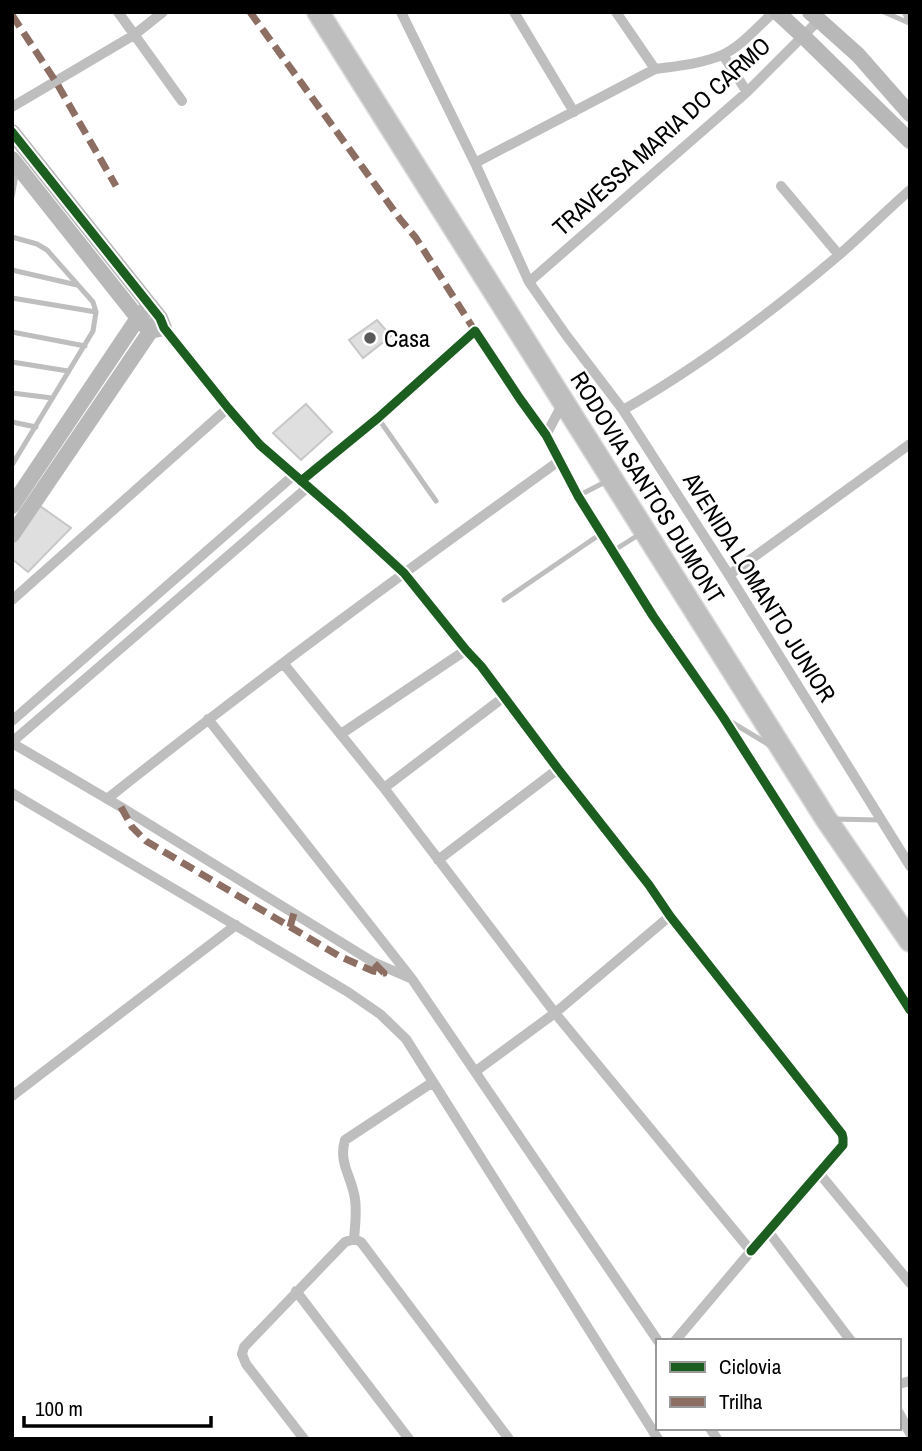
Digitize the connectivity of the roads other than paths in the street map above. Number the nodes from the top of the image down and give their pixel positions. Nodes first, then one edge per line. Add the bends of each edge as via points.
1 (118, 12) edge
2 (163, 12) edge
3 (304, 12) edge
4 (318, 12) edge
5 (514, 12) edge
6 (616, 12) edge
7 (776, 12) edge
8 (884, 12) edge
9 (904, 12) edge
10 (404, 13) edge
11 (814, 16) edge
12 (909, 23) edge
13 (134, 36) junction
14 (803, 36) junction
15 (723, 55) junction
16 (345, 58) junction
17 (655, 69) junction
18 (875, 75) junction
19 (857, 90) junction
20 (747, 92) junction
21 (182, 101) dead end
22 (12, 107) edge
23 (574, 112) junction
24 (910, 114) edge
25 (12, 132) edge
26 (910, 141) edge
27 (27, 151) junction
28 (14, 162) edge
29 (475, 163) junction
30 (781, 186) dead end
31 (910, 190) edge
32 (12, 197) edge
33 (12, 237) edge
34 (839, 255) junction
35 (12, 270) edge
36 (529, 282) junction
37 (79, 285) junction
38 (12, 298) edge
39 (96, 312) junction
40 (152, 320) junction
41 (12, 332) edge
42 (85, 346) junction
43 (12, 362) edge
44 (68, 371) junction
45 (12, 393) edge
46 (52, 398) junction
47 (564, 403) junction
48 (228, 408) junction
49 (623, 410) junction
50 (378, 418) junction
51 (12, 422) edge
52 (36, 427) junction
53 (546, 435) junction
54 (910, 443) edge
55 (15, 453) edge
56 (559, 461) junction
57 (12, 465) edge
58 (611, 479) junction
59 (301, 481) junction
60 (578, 496) junction
61 (436, 501) dead end
62 (12, 506) edge
63 (644, 531) junction
64 (602, 533) junction
65 (12, 536) edge
66 (613, 551) junction
67 (404, 573) junction
68 (729, 575) junction
69 (12, 600) edge
70 (504, 600) dead end
71 (466, 650) junction
72 (283, 663) junction
73 (504, 697) junction
74 (723, 717) junction
75 (208, 719) junction
76 (12, 721) edge
77 (341, 734) junction
78 (12, 743) edge
79 (787, 756) junction
80 (558, 769) junction
81 (384, 788) junction
82 (12, 793) edge
83 (107, 799) junction
84 (826, 819) junction
85 (881, 820) junction
86 (438, 860) junction
87 (910, 866) edge
88 (670, 916) junction
89 (236, 925) junction
90 (909, 935) edge
91 (412, 979) junction
92 (910, 1010) edge
93 (555, 1013) junction
94 (476, 1071) junction
95 (432, 1083) junction
96 (12, 1096) edge
97 (819, 1173) junction
98 (768, 1231) junction
99 (354, 1239) junction
100 (751, 1251) junction
101 (910, 1283) edge
102 (296, 1291) junction
103 (657, 1339) edge
104 (677, 1339) edge
105 (849, 1339) edge
106 (901, 1417) edge
107 (910, 1433) edge
108 (304, 1439) edge
109 (409, 1439) edge
110 (509, 1439) edge
111 (659, 1439) edge

1 - 13 street
2 - 13 street
3 - 16 highway, RODOVIA SANTOS DUMONT
4 - 16 highway, RODOVIA SANTOS DUMONT
5 - 23 street
6 - 17 street
7 - 14 street
7 - 15 street
8 - 12 lane
9 - 12 lane
10 - 29 street, AVENIDA LOMANTO JUNIOR
11 - 14 street, TRAVESSA MARIA DO CARMO
11 - 18 street
13 - 21 street
13 - 22 street
14 - 19 street
14 - 20 street, TRAVESSA MARIA DO CARMO
15 - 17 street
15 - 20 street
16 - 47 highway, RODOVIA SANTOS DUMONT
17 - 23 street
18 - 19 street
18 - 24 street
19 - 26 street
20 - 36 street, TRAVESSA MARIA DO CARMO
23 - 29 street
25 - 27 street
27 - 28 street
27 - 40 street
28 - 32 lane
28 - 40 street
29 - 36 street, AVENIDA LOMANTO JUNIOR
30 - 34 street
31 - 34 street
33 - 37 lane via 47,250
34 - 49 street via 747,328
35 - 37 lane
36 - 49 street, AVENIDA LOMANTO JUNIOR
37 - 39 lane
38 - 39 lane
39 - 42 lane
40 - 48 street
40 - 62 street
40 - 65 street
41 - 42 lane
42 - 44 lane
43 - 44 lane
44 - 46 lane
45 - 46 lane
46 - 52 lane
47 - 53 street
47 - 58 highway, RODOVIA SANTOS DUMONT
48 - 59 street via 260,445
48 - 69 street
49 - 68 street, AVENIDA LOMANTO JUNIOR
50 - 53 street via 475,331
50 - 59 street
50 - 61 lane
51 - 52 lane
52 - 55 lane
53 - 56 street
54 - 68 street
55 - 57 lane
56 - 60 street
56 - 67 street
58 - 60 lane
58 - 63 highway, RODOVIA SANTOS DUMONT
59 - 67 street
59 - 76 street
59 - 78 street
60 - 64 street
63 - 66 lane
63 - 79 highway, RODOVIA SANTOS DUMONT
64 - 66 street
64 - 70 lane
66 - 74 street
67 - 71 street
67 - 72 street
68 - 85 street, AVENIDA LOMANTO JUNIOR
71 - 73 street
71 - 77 street
72 - 75 street
72 - 77 street
73 - 80 street
73 - 81 street
74 - 79 lane
74 - 92 street
75 - 83 street
75 - 91 street
77 - 81 street
78 - 83 street
79 - 84 highway, RODOVIA SANTOS DUMONT
80 - 86 street
80 - 88 street
81 - 86 street
82 - 89 street
83 - 91 street via 373,962
84 - 85 lane
84 - 90 highway, RODOVIA SANTOS DUMONT
85 - 87 street, AVENIDA LOMANTO JUNIOR
86 - 93 street
88 - 93 street
88 - 97 street via 842,1134 843,1145
89 - 95 street via 380,1014 406,1039
89 - 96 street
91 - 94 street
93 - 94 street
93 - 100 street
94 - 103 street
95 - 99 street via 345,1140 343,1161 357,1213
95 - 111 street
97 - 98 street
97 - 101 street
98 - 100 street
98 - 105 street
99 - 102 street via 345,1242
99 - 110 street via 361,1242
100 - 104 street
102 - 108 street via 244,1347 243,1354
102 - 109 street
106 - 107 street

